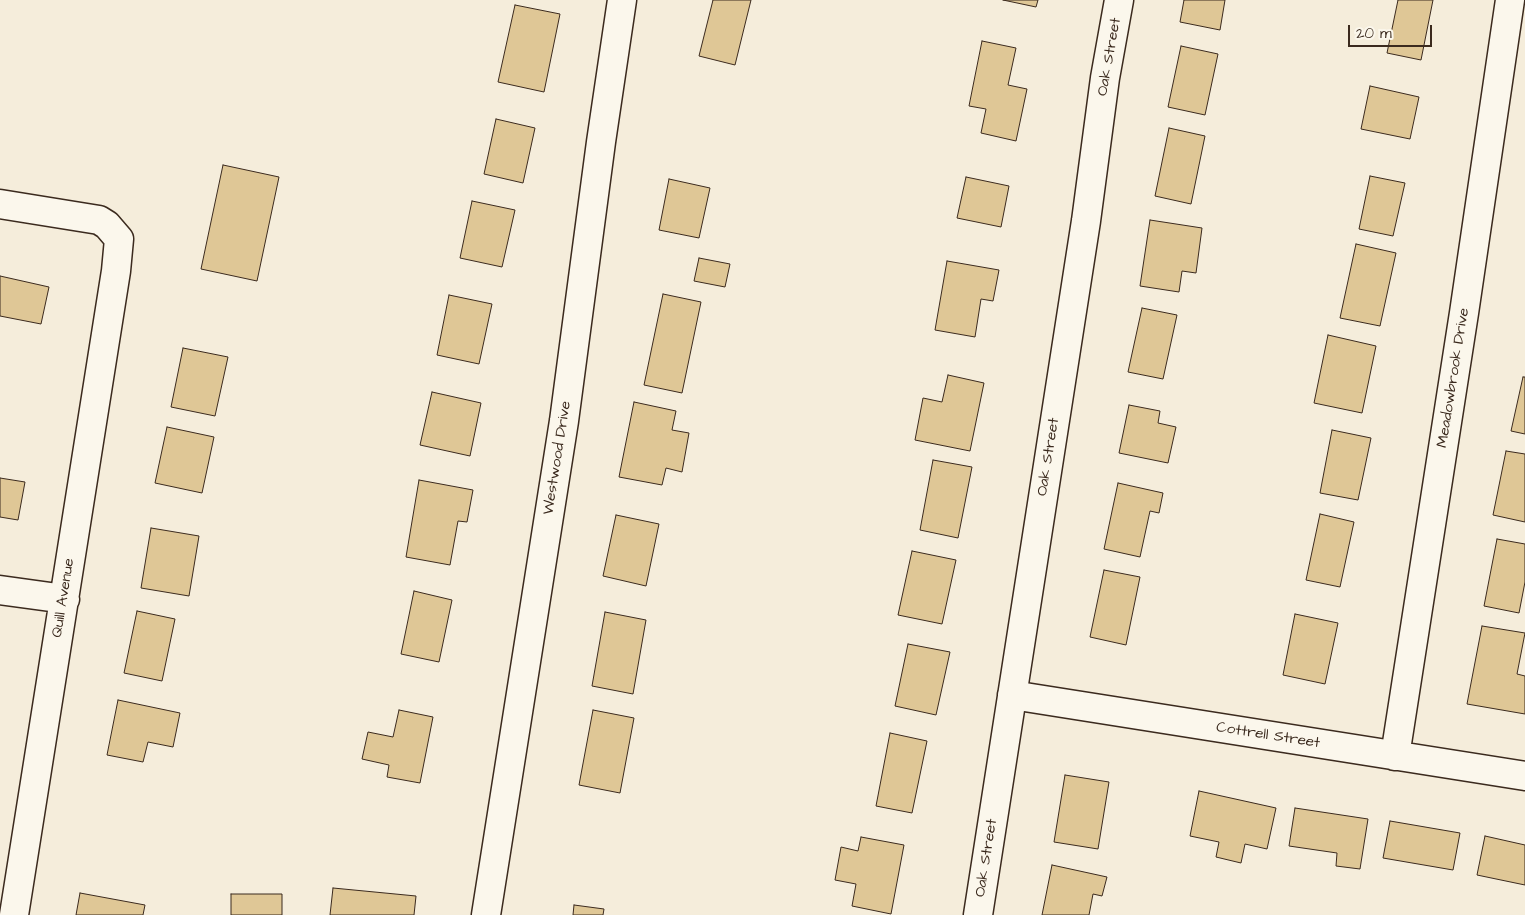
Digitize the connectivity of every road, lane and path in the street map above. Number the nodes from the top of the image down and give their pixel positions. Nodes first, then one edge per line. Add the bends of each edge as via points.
1 (622, 0) edge
2 (1119, 0) edge
3 (1510, 0) edge
4 (0, 204) edge
5 (0, 590) edge
6 (65, 599) junction
7 (1012, 695) junction
8 (1395, 756) junction
9 (1525, 776) edge
10 (14, 915) edge
11 (486, 915) edge
12 (978, 915) edge

1 - 11 street, Westwood Drive via 564,421
2 - 7 street, Oak Street
3 - 8 street, Meadowbrook Drive
4 - 6 street, Quill Avenue via 98,220 119,239
5 - 6 street
6 - 10 street, Quill Avenue
7 - 8 street, Cottrell Street
7 - 12 street, Oak Street
8 - 9 street, Cottrell Street

